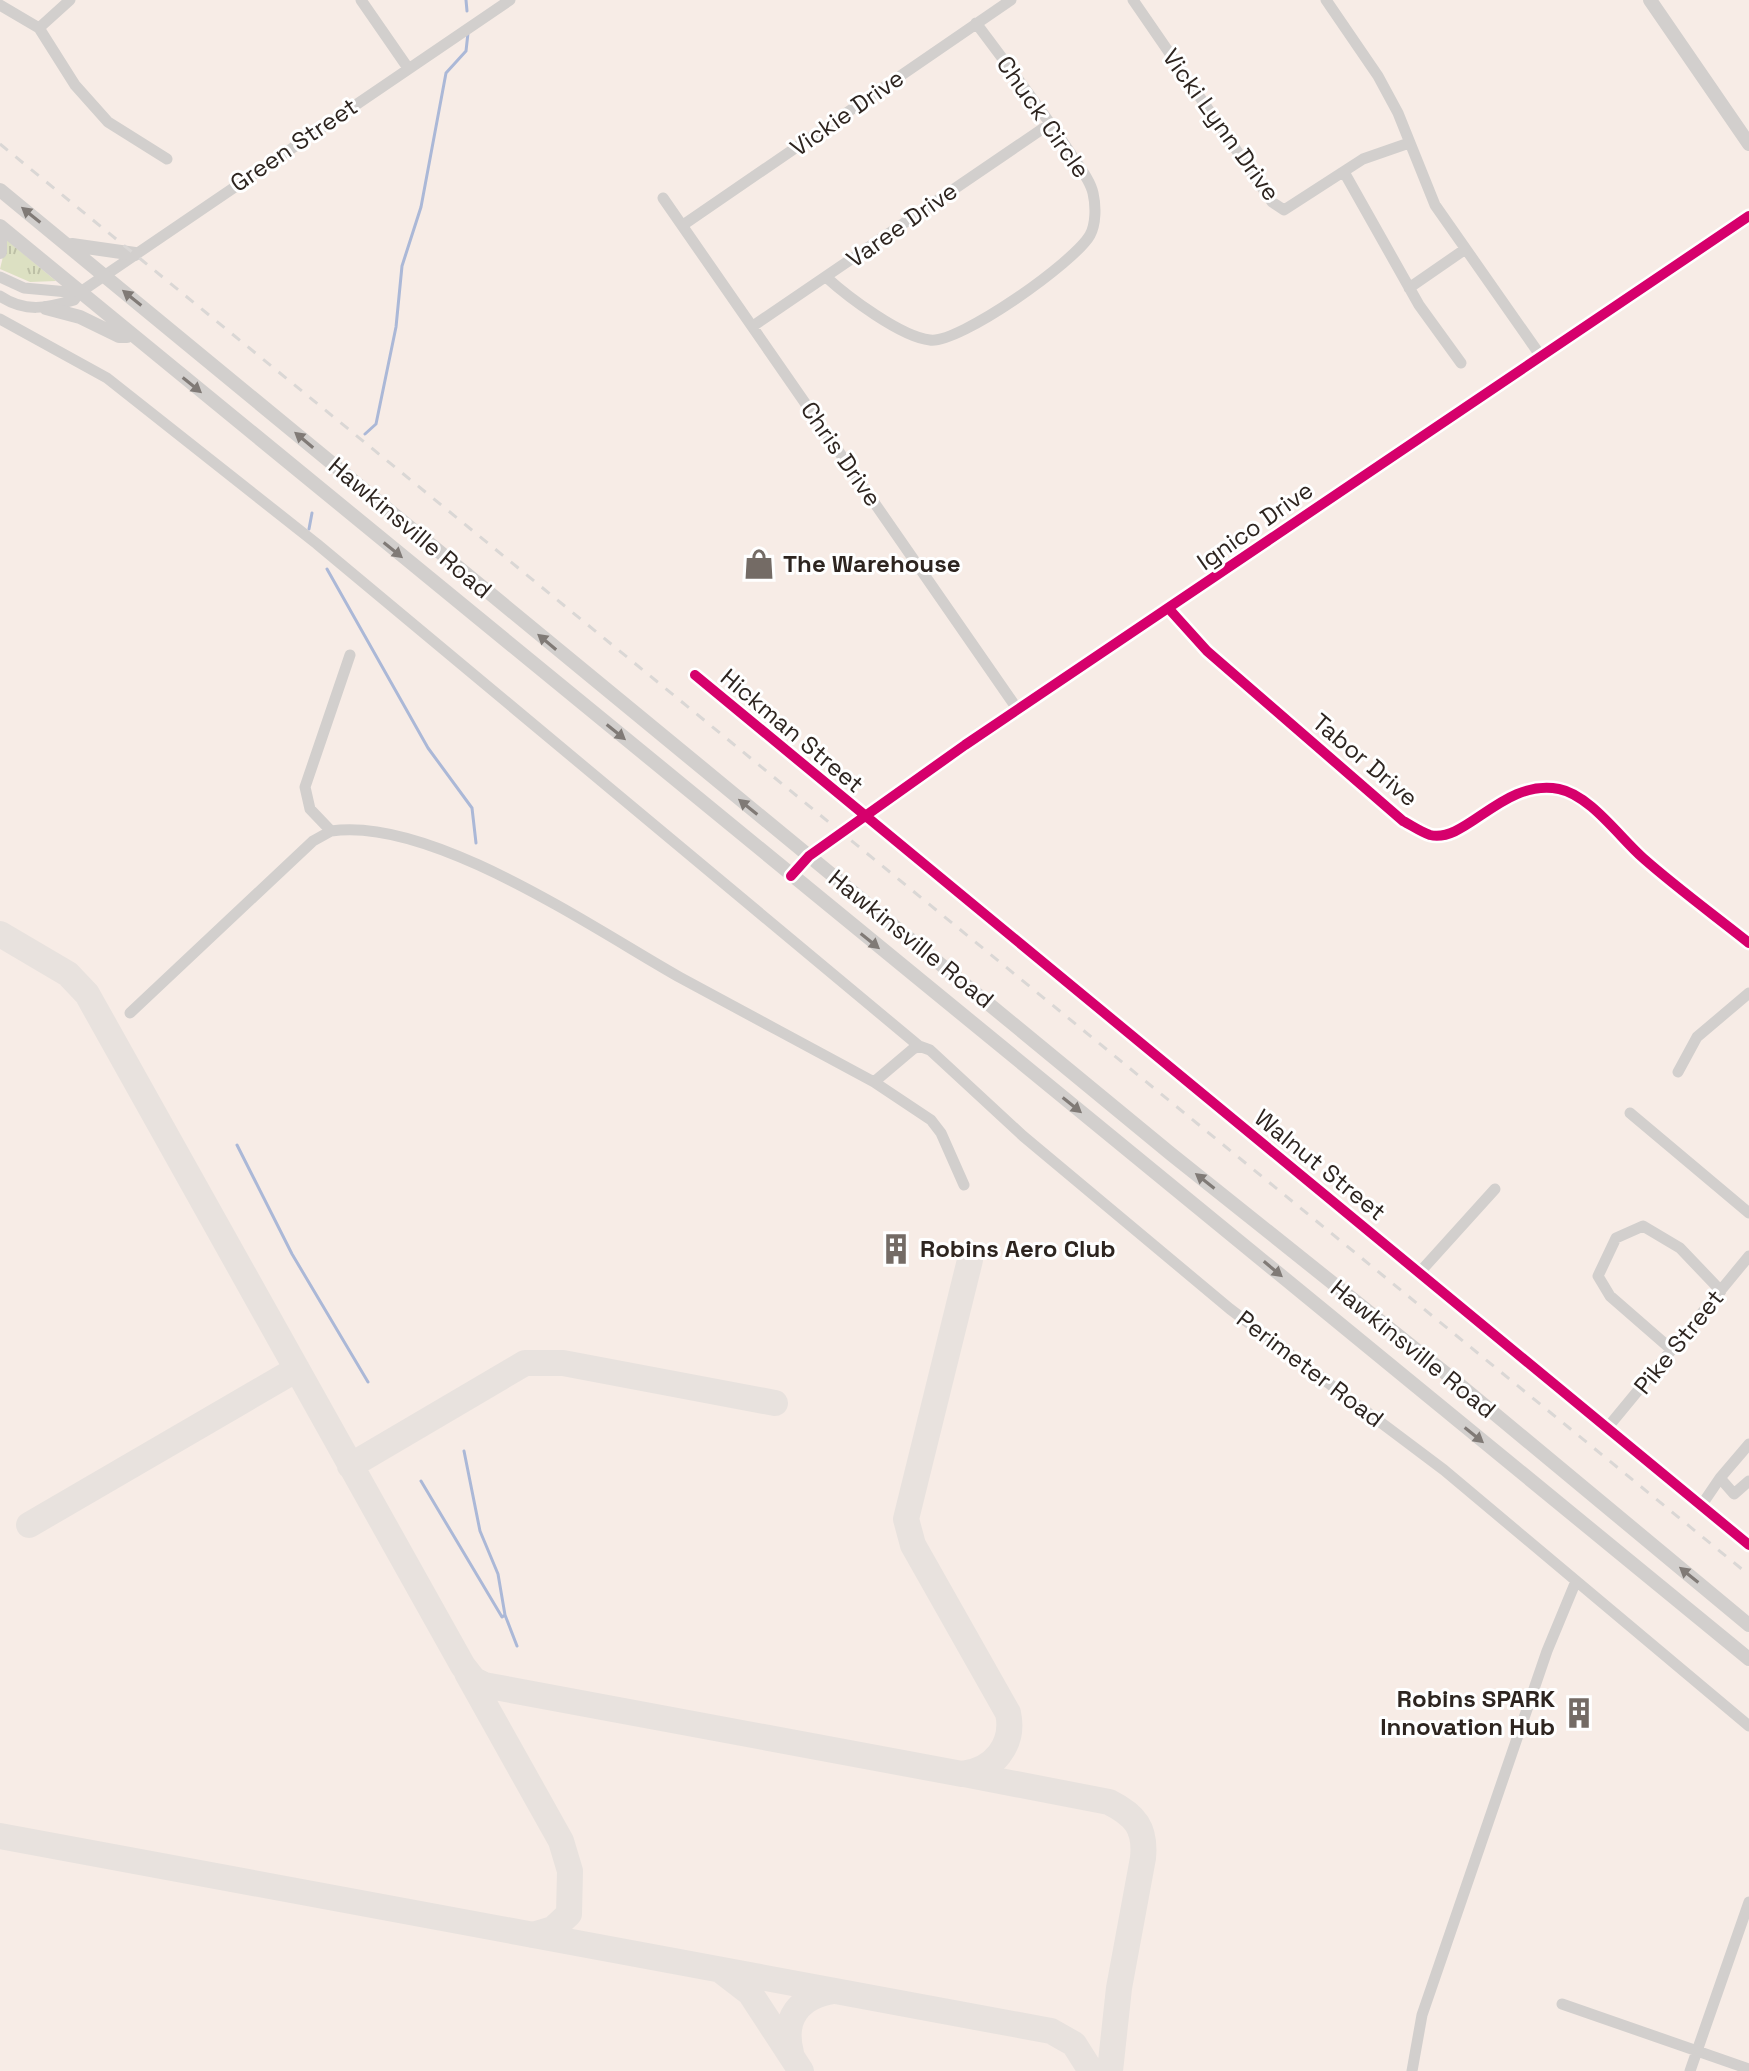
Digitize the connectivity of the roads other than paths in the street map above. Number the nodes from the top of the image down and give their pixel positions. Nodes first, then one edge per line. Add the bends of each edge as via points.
1 (70, 0) edge
2 (361, 0) edge
3 (510, 0) edge
4 (1011, 0) edge
5 (1133, 0) edge
6 (1326, 0) edge
7 (1650, 0) edge
8 (0, 5) edge
9 (976, 23) junction
10 (39, 28) junction
11 (408, 68) junction
12 (1051, 123) junction
13 (1409, 143) junction
14 (1749, 144) edge
15 (167, 159) dead end
16 (1344, 172) junction
17 (0, 190) edge
18 (663, 198) dead end
19 (1749, 216) edge
20 (683, 225) junction
21 (0, 226) edge
22 (0, 233) edge
23 (67, 244) junction
24 (1464, 250) junction
25 (0, 252) edge
26 (135, 254) junction
27 (104, 276) junction
28 (0, 277) edge
29 (826, 277) junction
30 (1409, 288) junction
31 (79, 293) junction
32 (0, 296) edge
33 (46, 308) junction
34 (0, 319) edge
35 (753, 326) junction
36 (132, 335) junction
37 (1540, 355) junction
38 (1461, 363) dead end
39 (1170, 610) junction
40 (350, 655) dead end
41 (695, 675) dead end
42 (1018, 710) junction
43 (863, 817) junction
44 (331, 831) junction
45 (809, 856) junction
46 (791, 876) junction
47 (1749, 943) edge
48 (1749, 993) edge
49 (130, 1013) dead end
50 (919, 1046) junction
51 (1678, 1072) dead end
52 (874, 1082) junction
53 (1630, 1113) dead end
54 (964, 1185) dead end
55 (1495, 1189) dead end
56 (1749, 1213) edge
57 (1749, 1256) edge
58 (1420, 1272) junction
59 (1721, 1291) junction
60 (1672, 1350) junction
61 (1608, 1427) junction
62 (1749, 1444) edge
63 (1720, 1478) junction
64 (1749, 1481) edge
65 (1701, 1506) junction
66 (1749, 1545) edge
67 (1576, 1582) junction
68 (1749, 1625) edge
69 (1749, 1659) edge
70 (1749, 1726) edge
71 (1749, 1902) edge
72 (1562, 2004) dead end
73 (1697, 2051) junction
74 (1749, 2069) edge
75 (1412, 2071) edge
76 (1690, 2071) edge

1 - 10 street
2 - 11 street
3 - 11 street, Green Street
4 - 9 street, Vickie Drive
5 - 16 street, Vicki Lynn Drive via 1272,202 1284,210
6 - 13 street via 1378,76
7 - 14 main road
8 - 10 street
9 - 12 street, Chuck Circle
9 - 20 street, Vickie Drive
10 - 15 street via 75,85 108,122
11 - 26 street, Green Street
12 - 29 street, Varee Drive
12 - 29 street, Chuck Circle via 1093,191 1095,213 1090,235 1049,275 951,337 930,340 905,331
13 - 16 street, Vicki Lynn Drive via 1363,159
13 - 24 street via 1435,205
16 - 30 street
23 -> 17 main road, Hawkinsville Road
18 - 20 street, Chris Drive
19 - 37 street, Ignico Drive
20 - 35 street, Chris Drive
21 - 31 main road, Hawkinsville Road
22 - 25 main road
23 - 26 main road
23 - 27 main road, Hawkinsville Road
24 - 30 street
24 - 37 street
26 - 27 street, Green Street
27 - 31 street, Green Street
45 -> 27 main road, Hawkinsville Road
28 - 31 street via 24,288
29 - 35 street, Varee Drive
30 - 38 street
31 - 33 street, Green Street via 74,300
31 - 36 main road, Hawkinsville Road
32 - 33 street via 17,305
33 - 36 main road via 119,336
34 - 50 street, Perimeter Road via 107,378 317,544
35 - 42 street, Chris Drive
36 -> 46 main road, Hawkinsville Road
37 - 39 street, Ignico Drive
39 - 42 street, Ignico Drive
39 - 47 street, Tabor Drive via 1207,651 1403,821 1430,835 1449,835 1507,796 1538,787 1563,790 1600,815 1643,858
40 - 44 street via 305,787 310,809
41 - 43 street, Hickman Street
42 - 43 street, Ignico Drive
43 - 45 street, Ignico Drive
43 - 58 street, Walnut Street
44 - 49 street via 313,841
44 - 52 street via 387,835 471,860
45 - 46 street, Ignico Drive
68 -> 45 main road, Hawkinsville Road
46 -> 69 main road, Hawkinsville Road
48 - 51 street via 1697,1037
50 - 52 street
50 - 67 street, Perimeter Road via 930,1050 1023,1136 1230,1309 1444,1470
52 - 54 street via 931,1120
53 - 56 street
55 - 58 street
57 - 59 street, Pike Street
58 - 61 street, Walnut Street
59 - 60 street, Pike Street
59 - 60 street via 1680,1248 1643,1226 1616,1238 1598,1276 1610,1296
60 - 61 street, Pike Street
61 - 65 street, Walnut Street
62 - 63 street
63 - 64 street via 1734,1494
63 - 65 street
65 - 66 street, Walnut Street
67 - 70 street, Perimeter Road
67 - 75 street via 1541,1666 1422,2015
71 - 73 street
72 - 73 street
73 - 74 street
73 - 76 street

